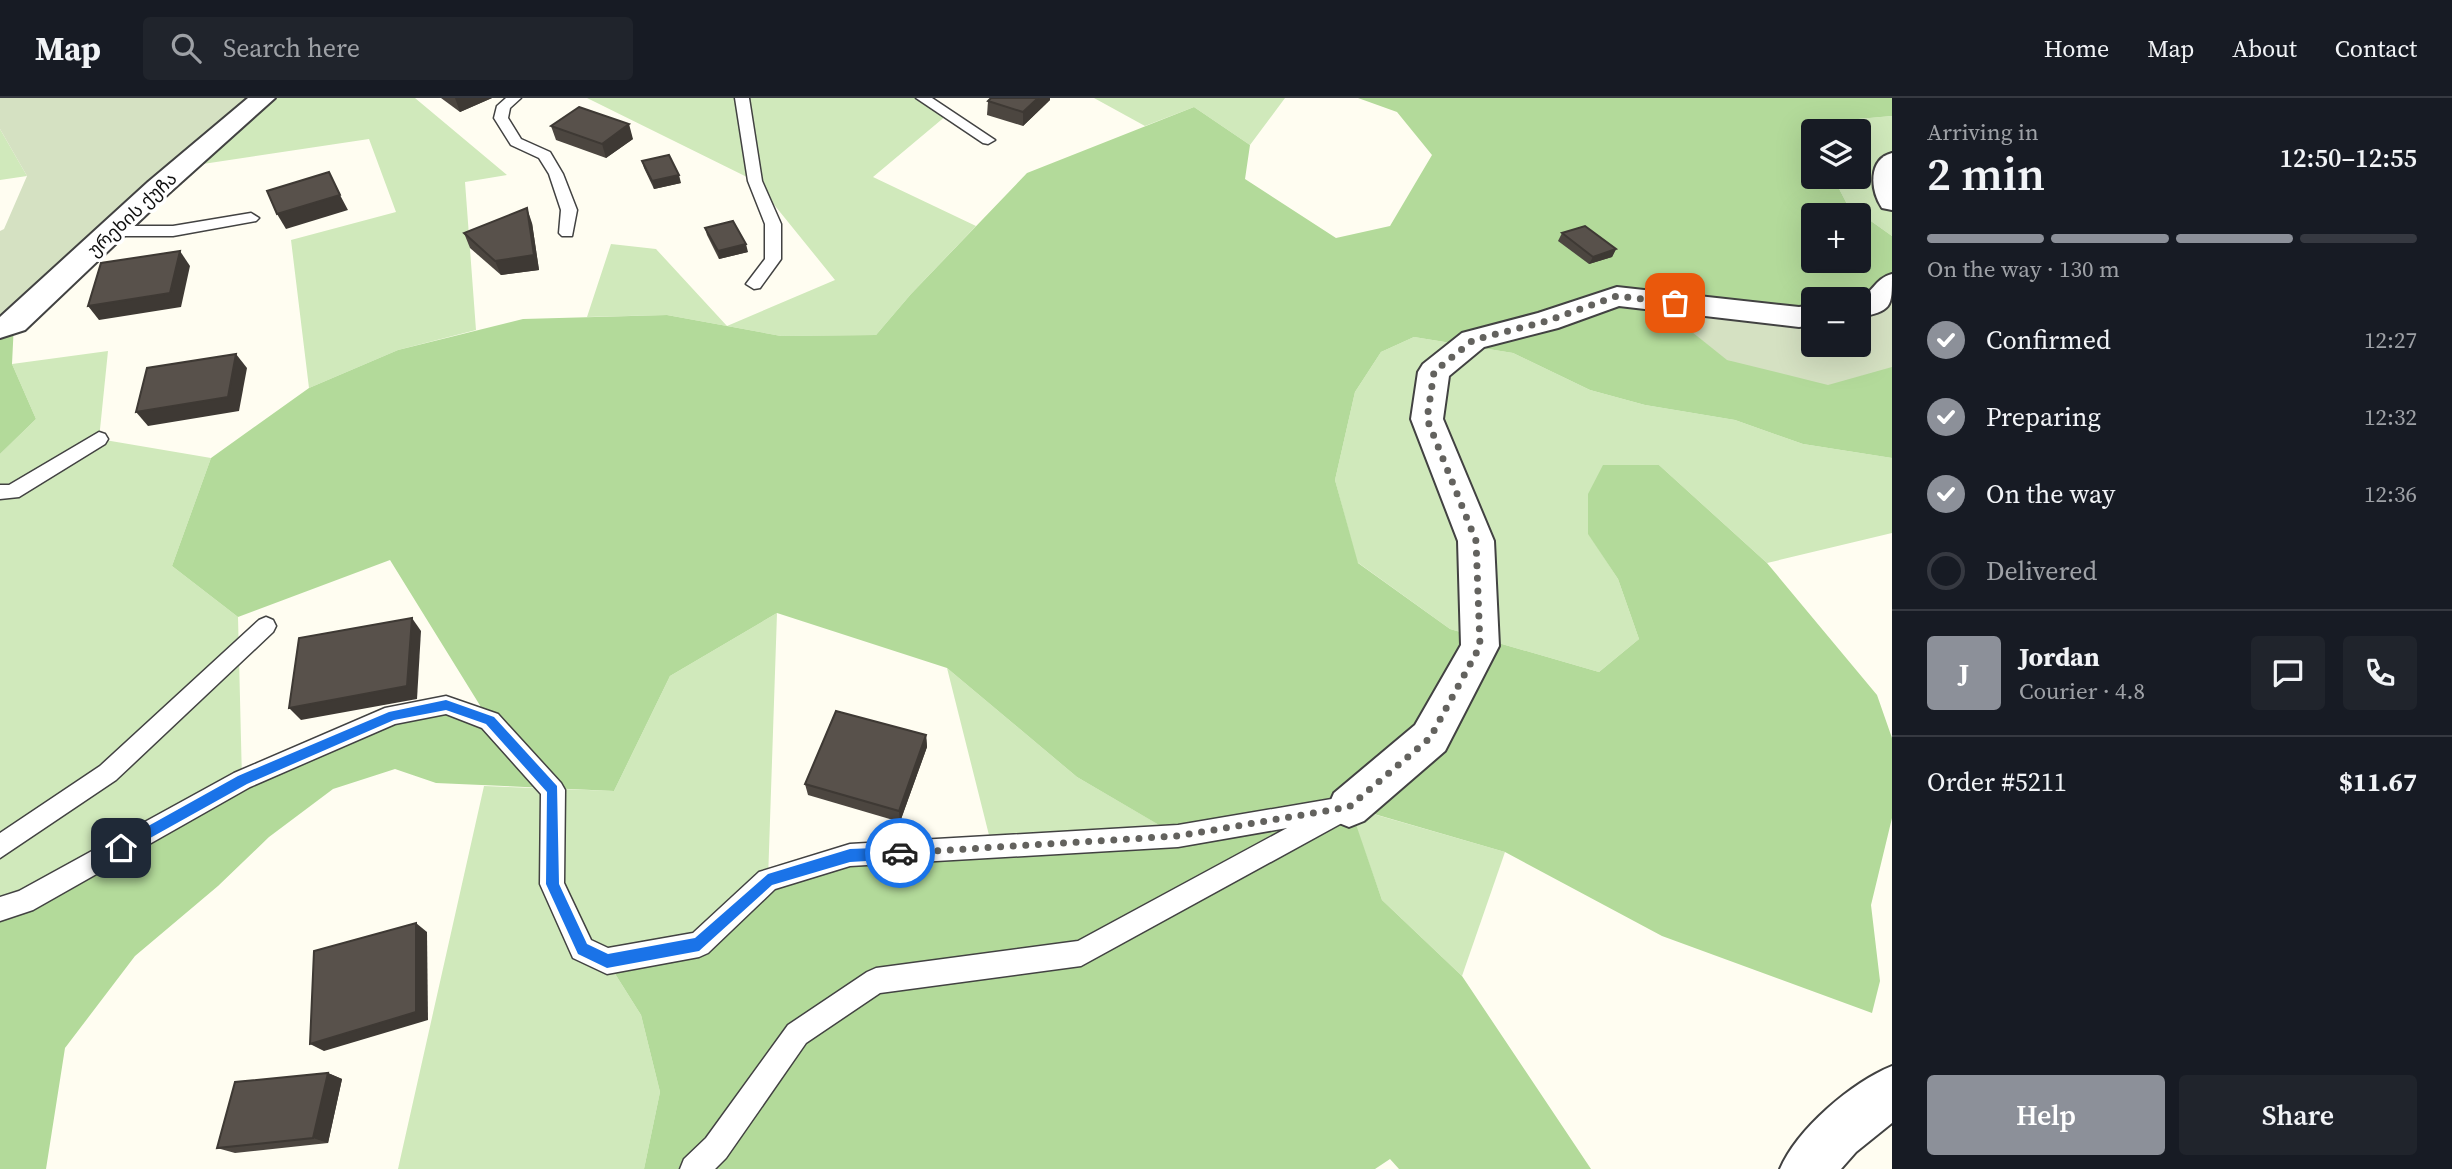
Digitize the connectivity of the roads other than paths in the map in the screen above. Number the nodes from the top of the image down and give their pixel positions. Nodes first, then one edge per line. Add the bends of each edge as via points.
1 (263, 98) edge
2 (514, 98) edge
3 (743, 98) edge
4 (923, 98) edge
5 (988, 140) dead end
6 (1892, 161) edge
7 (1892, 202) edge
8 (251, 218) dead end
9 (113, 231) junction
10 (567, 233) dead end
11 (1892, 283) edge
12 (754, 285) dead end
13 (1871, 305) edge
14 (1801, 317) edge
15 (0, 328) edge
16 (99, 439) dead end
17 (0, 492) edge
18 (265, 626) dead end
19 (1349, 807) junction
20 (0, 847) edge
21 (0, 909) edge
22 (1892, 1091) edge
23 (694, 1169) edge
24 (1806, 1169) edge

1 - 9 street, ურეხის ქუჩა
2 - 10 lane via 504,106 501,118 516,142 545,155 556,174 569,210
3 - 12 lane via 755,181 773,224 773,260
4 - 5 lane
6 - 7 street via 1887,184
8 - 9 lane via 173,231
9 - 15 street, ურეხის ქუჩა via 14,323
11 - 13 street
14 - 19 street via 1617,296 1473,340 1434,372 1427,419 1476,541 1480,646 1430,738
16 - 17 lane via 12,492
18 - 20 lane via 108,773
19 - 21 lane via 1178,836 850,855 768,880 699,944 607,961 582,949 552,884 553,790 490,720 446,705 393,715 242,780 24,902
19 - 23 lane via 1081,953 876,981 797,1034 716,1148
22 - 24 street via 1838,1134

